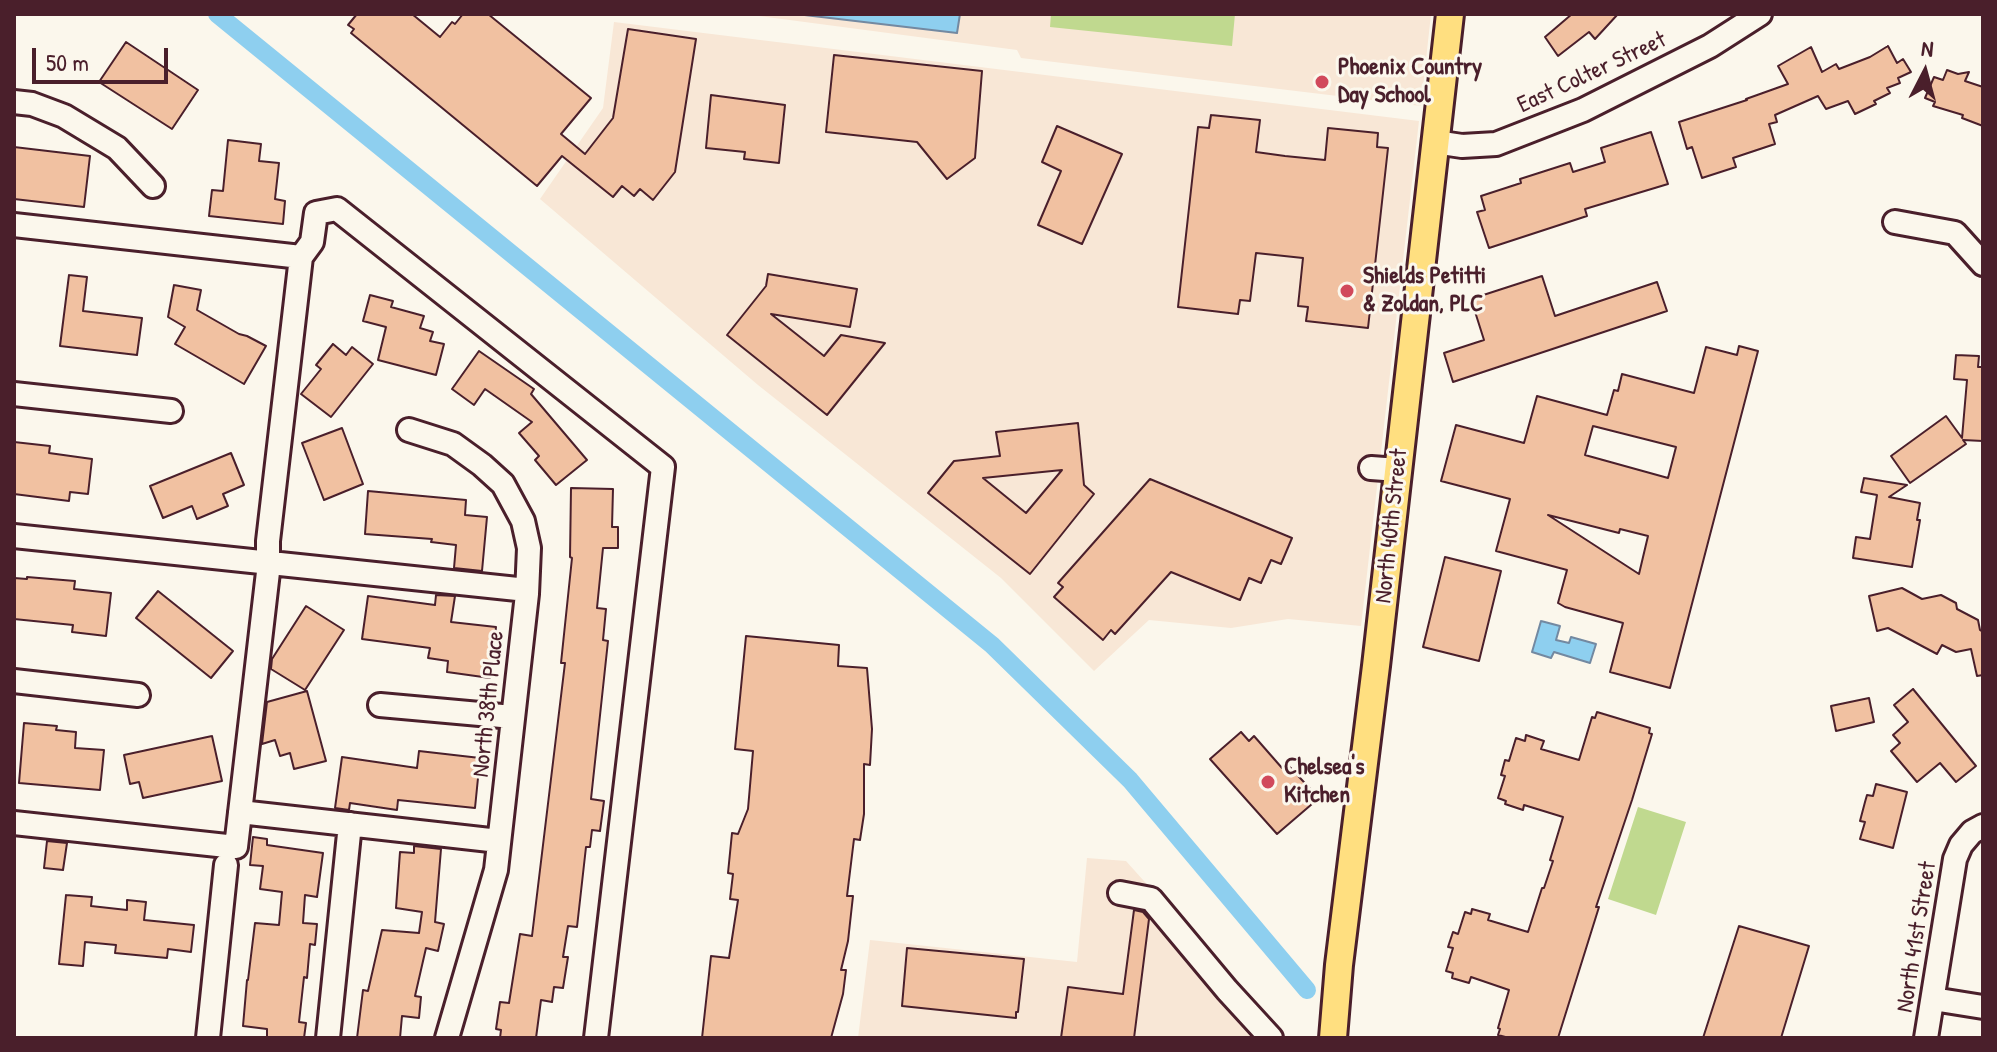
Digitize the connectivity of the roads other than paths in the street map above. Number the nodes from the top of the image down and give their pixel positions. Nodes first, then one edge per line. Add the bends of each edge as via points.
1 (1450, 14) edge
2 (1760, 14) edge
3 (14, 102) edge
4 (1435, 142) junction
5 (153, 186) dead end
6 (1895, 222) dead end
7 (14, 225) edge
8 (301, 257) junction
9 (1983, 264) edge
10 (14, 394) edge
11 (171, 411) dead end
12 (409, 430) dead end
13 (1371, 468) dead end
14 (1398, 470) junction
15 (14, 536) edge
16 (268, 563) junction
17 (527, 590) junction
18 (14, 681) edge
19 (138, 695) dead end
20 (380, 705) dead end
21 (513, 717) junction
22 (240, 812) junction
23 (14, 823) edge
24 (350, 824) junction
25 (1983, 826) edge
26 (499, 841) junction
27 (226, 865) dead end
28 (1120, 893) dead end
29 (1933, 999) junction
30 (1983, 1007) edge
31 (208, 1038) edge
32 (328, 1038) edge
33 (447, 1038) edge
34 (596, 1038) edge
35 (1271, 1038) edge
36 (1333, 1038) edge
37 (1926, 1038) edge

1 - 4 main road, North 40th Street
2 - 4 street, East Colter Street via 1710,46 1583,110 1496,144
3 - 5 street via 64,116 117,148
4 - 14 main road, North 40th Street
6 - 9 street via 1955,233
7 - 8 street
8 - 16 street
8 - 34 street via 312,242 316,213 337,209 663,467
10 - 11 street
12 - 17 street, North 38th Place via 453,444 503,484 523,521 529,548
13 - 14 street
14 - 36 main road, North 40th Street
15 - 16 street
16 - 17 street
16 - 22 street
17 - 21 street, North 38th Place
18 - 19 street
20 - 21 street
21 - 26 street, North 38th Place
22 - 23 street via 236,847
22 - 24 street
24 - 26 street
24 - 32 street
25 - 29 street, North 41st Street via 1961,845 1953,867
26 - 33 street, North 38th Place via 496,870
27 - 31 street
28 - 35 street via 1151,899
29 - 30 street
29 - 37 street, North 41st Street

